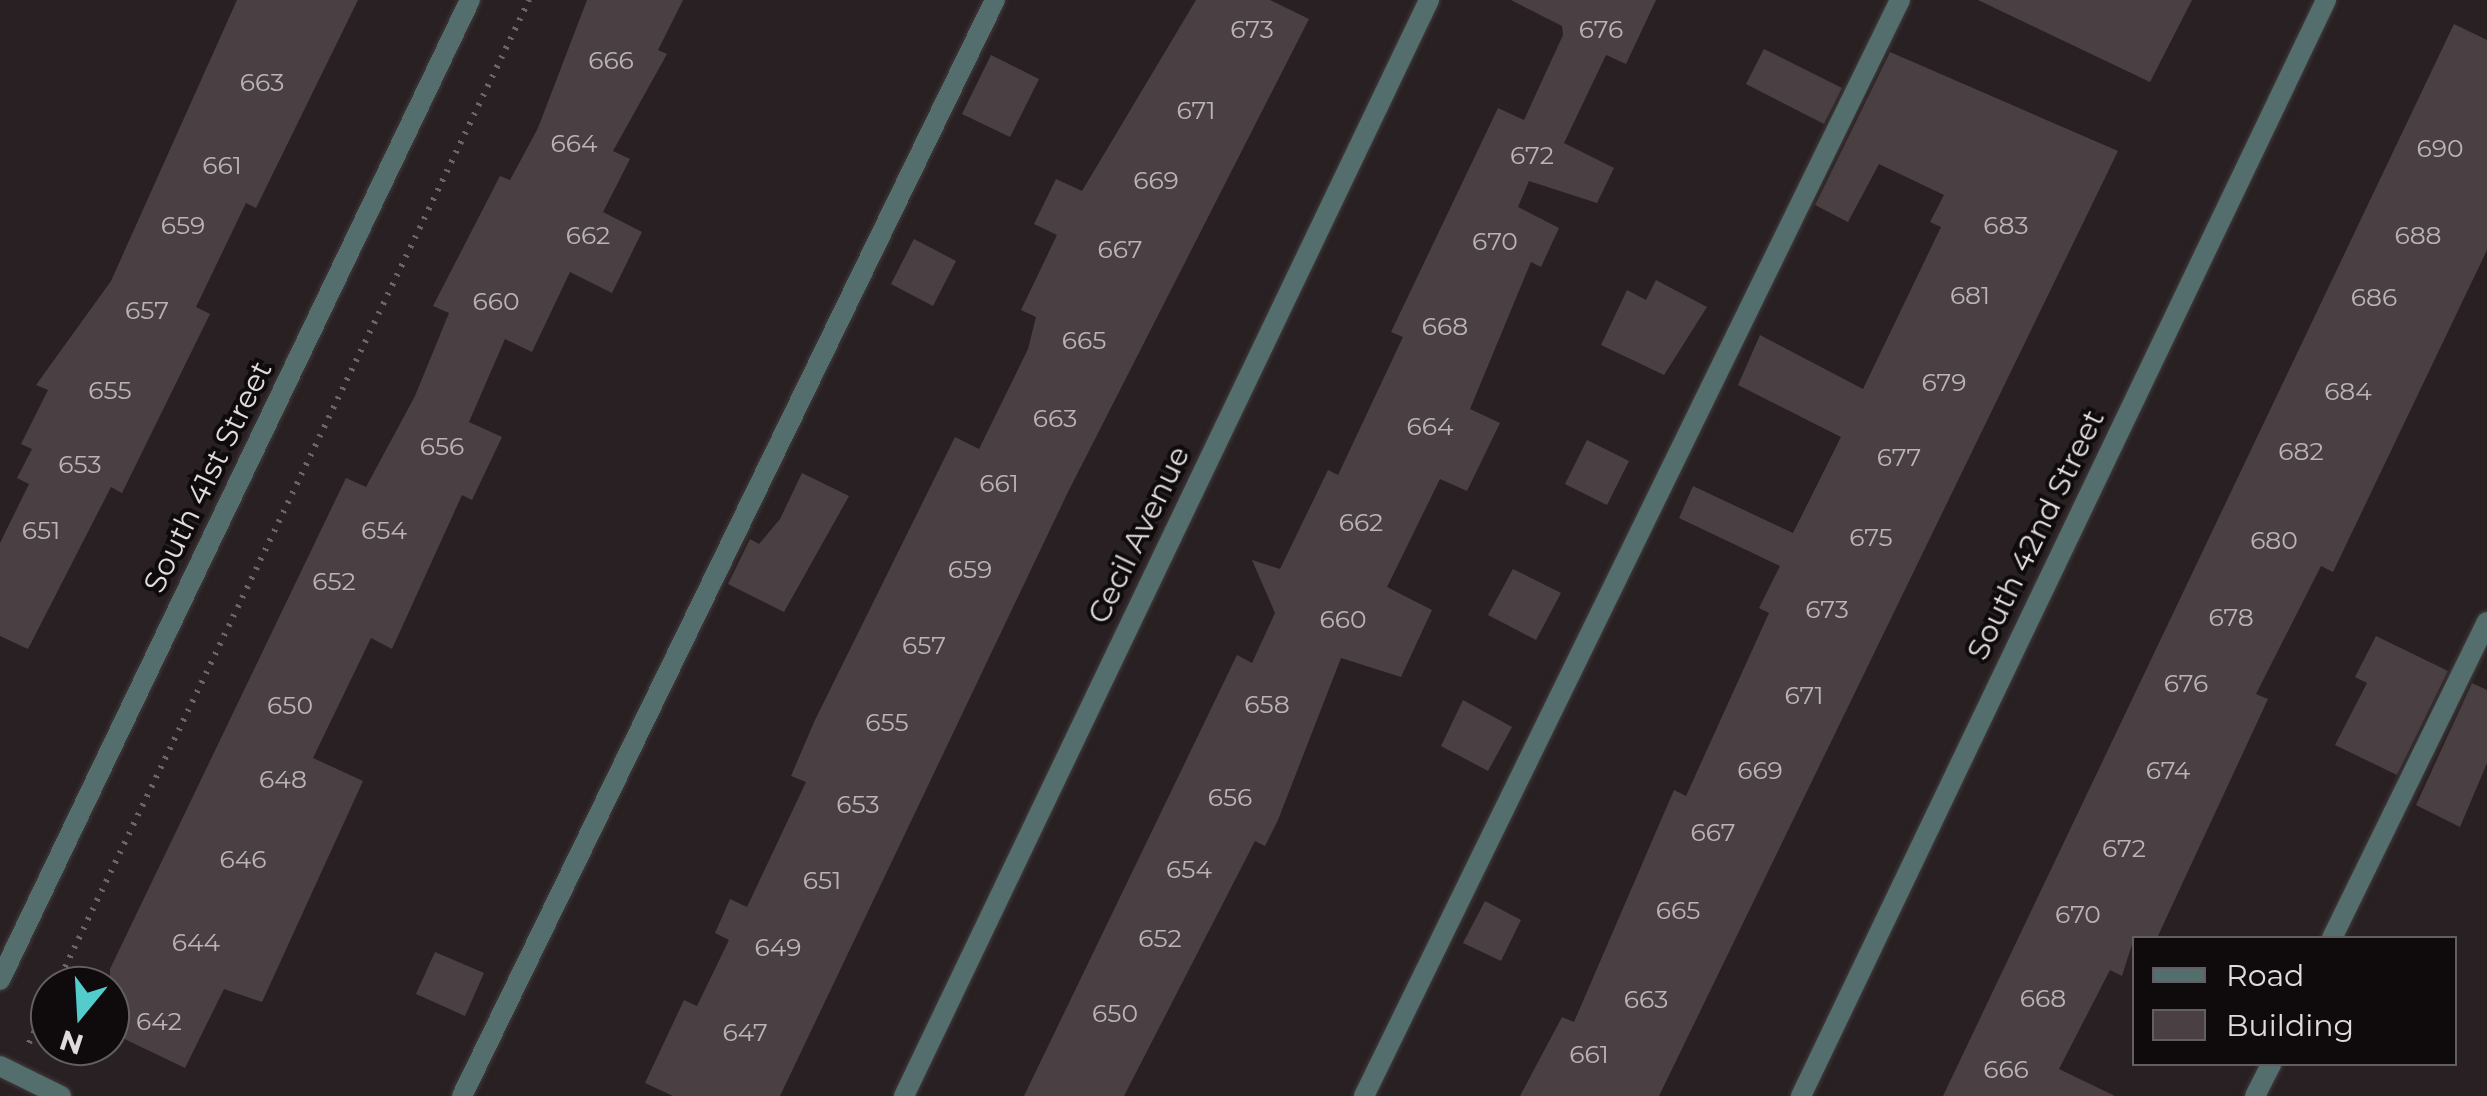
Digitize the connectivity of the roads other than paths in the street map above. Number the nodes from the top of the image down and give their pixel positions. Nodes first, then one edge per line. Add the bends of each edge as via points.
1 (470, 0) edge
2 (995, 0) edge
3 (1430, 0) edge
4 (1900, 0) edge
5 (2326, 0) edge
6 (2487, 622) edge
7 (2333, 936) edge
8 (0, 980) edge
9 (0, 1066) edge
10 (2270, 1066) edge
11 (61, 1096) edge
12 (462, 1096) edge
13 (904, 1096) edge
14 (1364, 1096) edge
15 (1801, 1096) edge
16 (2255, 1096) edge

1 - 8 street, South 41st Street
2 - 12 street
3 - 13 street, Cecil Avenue
4 - 14 street
5 - 15 street, South 42nd Street
6 - 7 street
9 - 11 street
10 - 16 street

